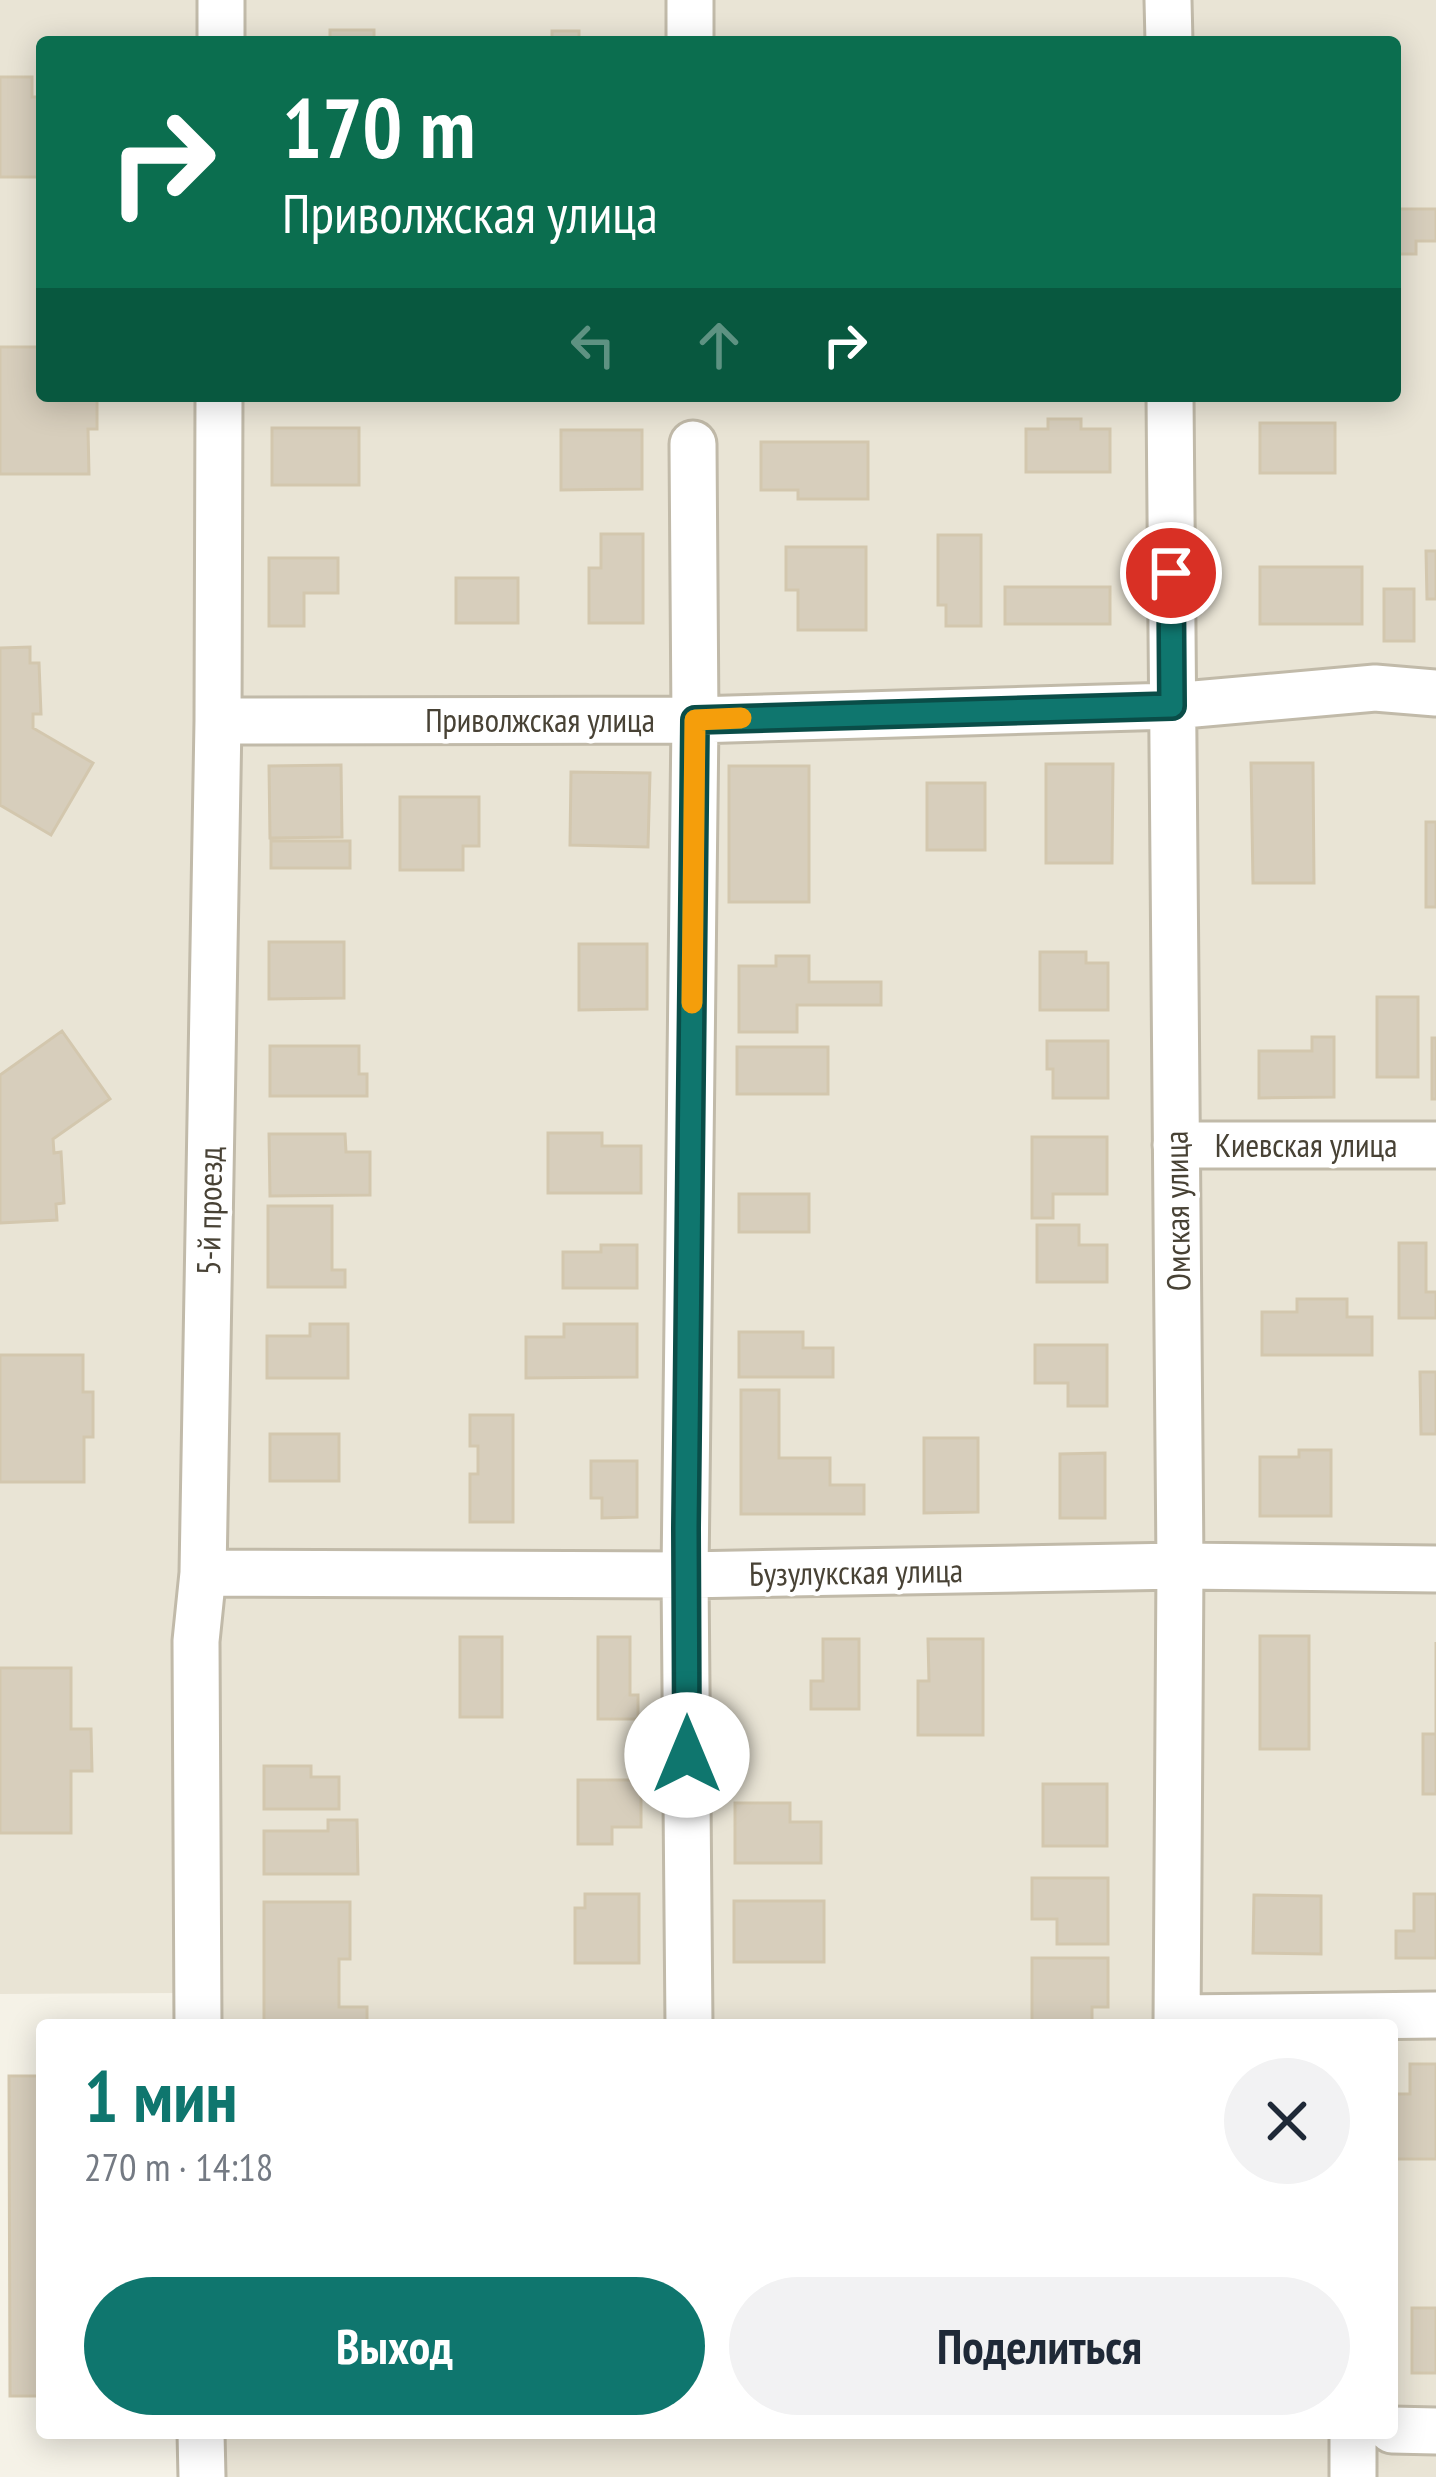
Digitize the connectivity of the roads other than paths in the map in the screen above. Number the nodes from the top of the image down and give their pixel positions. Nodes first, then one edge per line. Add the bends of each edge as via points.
1 (221, 0) edge
2 (690, 0) edge
3 (1168, 0) edge
4 (221, 36) edge
5 (690, 36) edge
6 (1169, 36) edge
7 (219, 402) edge
8 (1170, 402) edge
9 (693, 444) dead end
10 (1436, 693) edge
11 (1172, 706) junction
12 (695, 720) junction
13 (218, 721) junction
14 (1176, 1145) junction
15 (1436, 1145) edge
16 (1180, 1566) junction
17 (1436, 1569) edge
18 (203, 1573) junction
19 (686, 1575) junction
20 (1436, 2015) edge
21 (198, 2019) edge
22 (688, 2019) edge
23 (1177, 2019) edge
24 (1263, 2019) edge
25 (1398, 2430) edge
26 (1436, 2431) edge
27 (201, 2439) edge
28 (1353, 2439) edge
29 (202, 2477) edge
30 (1353, 2477) edge

1 - 4 street
2 - 5 street
3 - 6 street
7 - 13 street, 5-й проезд
8 - 11 street, Омская улица
9 - 12 street
10 - 11 street, Приволжская улица via 1375,688
11 - 12 street, Приволжская улица
11 - 14 street, Омская улица
12 - 13 street, Приволжская улица
12 - 19 street
13 - 18 street, 5-й проезд
14 - 15 street, Киевская улица
14 - 16 street, Омская улица
16 - 17 street, Бузулукская улица
16 - 19 street, Бузулукская улица
16 - 23 street, Омская улица
18 - 19 street, Бузулукская улица
18 - 21 street, 5-й проезд via 196,1642
19 - 22 street
20 - 24 street
25 - 26 street
27 - 29 street
28 - 30 street

